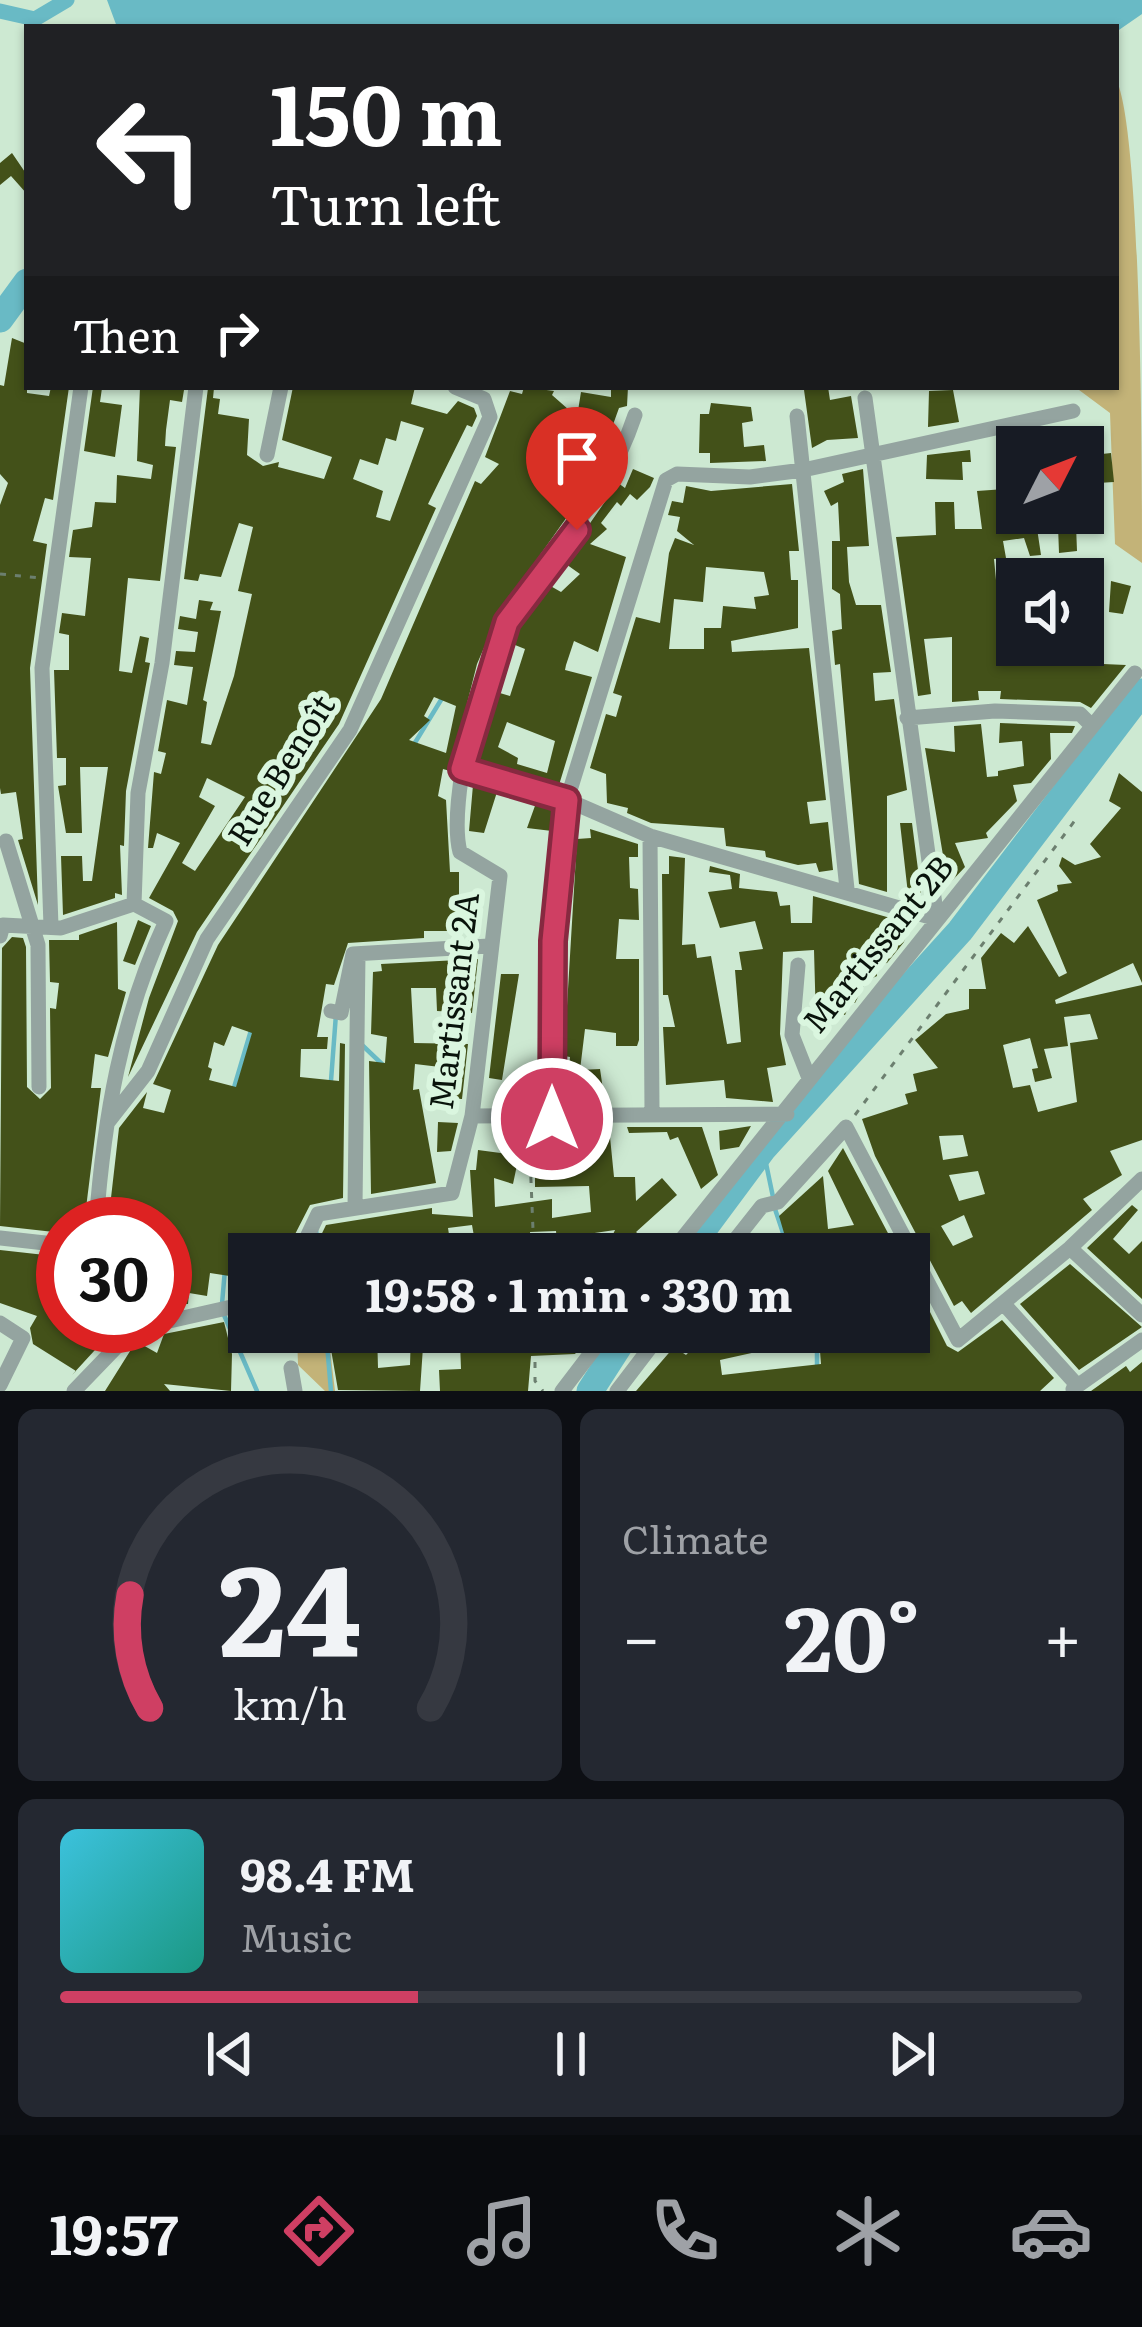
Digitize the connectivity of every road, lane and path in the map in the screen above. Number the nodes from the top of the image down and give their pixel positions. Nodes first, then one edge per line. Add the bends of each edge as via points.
1 (80, 390) edge
2 (196, 390) edge
3 (280, 390) edge
4 (462, 390) edge
5 (865, 398) dead end
6 (1072, 411) dead end
7 (635, 415) dead end
8 (797, 416) dead end
9 (872, 452) junction
10 (267, 455) dead end
11 (803, 470) junction
12 (0, 574) edge
13 (54, 580) junction
14 (1135, 673) dead end
15 (907, 718) junction
16 (1091, 725) junction
17 (462, 769) junction
18 (567, 800) junction
19 (1076, 818) dead end
20 (650, 836) junction
21 (6, 841) dead end
22 (847, 889) junction
23 (134, 904) junction
24 (937, 919) junction
25 (43, 927) junction
26 (0, 936) edge
27 (489, 946) junction
28 (358, 954) junction
29 (798, 965) dead end
30 (336, 1012) dead end
31 (809, 1078) junction
32 (40, 1087) dead end
33 (652, 1111) junction
34 (788, 1114) junction
35 (472, 1116) junction
36 (528, 1119) junction
37 (552, 1119) junction
38 (108, 1122) junction
39 (846, 1126) junction
40 (1142, 1179) edge
41 (99, 1197) edge
42 (355, 1208) junction
43 (309, 1233) edge
44 (533, 1233) edge
45 (688, 1233) edge
46 (743, 1233) edge
47 (0, 1238) edge
48 (36, 1242) edge
49 (1070, 1248) junction
50 (1003, 1303) junction
51 (228, 1308) edge
52 (1142, 1315) edge
53 (192, 1316) edge
54 (0, 1323) edge
55 (1142, 1340) edge
56 (111, 1353) edge
57 (535, 1353) edge
58 (592, 1353) edge
59 (646, 1353) edge
60 (291, 1368) dead end
61 (0, 1385) edge
62 (1074, 1388) edge
63 (74, 1391) edge
64 (296, 1391) edge
65 (543, 1391) edge
66 (562, 1391) edge
67 (617, 1391) edge

1 - 13 street
2 - 23 street via 138,793
3 - 10 street
4 - 38 street, Rue Benoît via 484,399 490,417 350,730 207,938 148,1071
5 - 9 street
6 - 9 street
7 - 17 street, Martissant 2A via 577,530 507,622
8 - 11 street
9 - 11 street
9 - 15 street
11 - 18 street via 667,480
11 - 22 street
12 - 13 path
13 - 25 street via 42,668
14 - 16 street, Martissant 2B
15 - 16 street via 1080,714
15 - 24 street
16 - 24 street, Martissant 2B
17 - 18 street
17 - 27 street, Martissant 2A via 453,827 460,853 500,876
18 - 20 street
18 - 37 street via 553,941
19 - 39 path
20 - 22 street
20 - 33 street
21 - 25 street
22 - 24 street
23 - 25 street
23 - 38 street via 166,921 128,1010
24 - 31 street, Martissant 2B
25 - 26 street via 3,925
25 - 32 street
27 - 28 street
27 - 35 street, Martissant 2A
28 - 30 street
28 - 42 street
29 - 31 street via 792,1035
31 - 34 street, Martissant 2B
33 - 34 street
33 - 37 street
34 - 45 street, Martissant 2B
35 - 36 street
35 - 42 street, Martissant 2A via 452,1193
36 - 37 street
36 - 44 path
38 - 41 street
39 - 46 street
39 - 50 street via 958,1340
40 - 49 street
42 - 43 street, Martissant 2A via 318,1214
47 - 48 street
49 - 50 street
49 - 52 street
50 - 62 street
51 - 53 street
54 - 61 street via 23,1338
55 - 62 street
56 - 63 street
57 - 65 path
58 - 66 street
59 - 67 street
60 - 64 street

